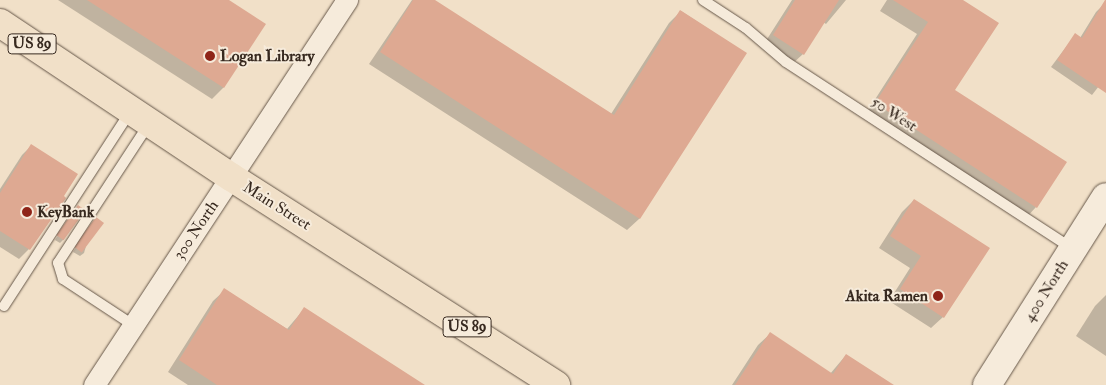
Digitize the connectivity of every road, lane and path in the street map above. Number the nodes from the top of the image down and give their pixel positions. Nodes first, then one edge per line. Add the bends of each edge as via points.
1 (347, 0) edge
2 (703, 0) edge
3 (0, 23) edge
4 (141, 116) junction
5 (231, 177) junction
6 (1106, 197) edge
7 (1073, 249) junction
8 (4, 306) dead end
9 (133, 325) junction
10 (94, 385) edge
11 (556, 385) edge
12 (987, 385) edge

1 - 5 street, 300 North
2 - 7 lane, 50 West via 746,28 786,62
3 - 4 main road, Main Street / US 89
4 - 5 main road, Main Street / US 89
4 - 8 lane
4 - 9 lane via 58,263 63,278
5 - 9 street, 300 North
5 - 11 main road, Main Street / US 89
6 - 7 street, 400 North
7 - 12 street, 400 North
9 - 10 street, 300 North

